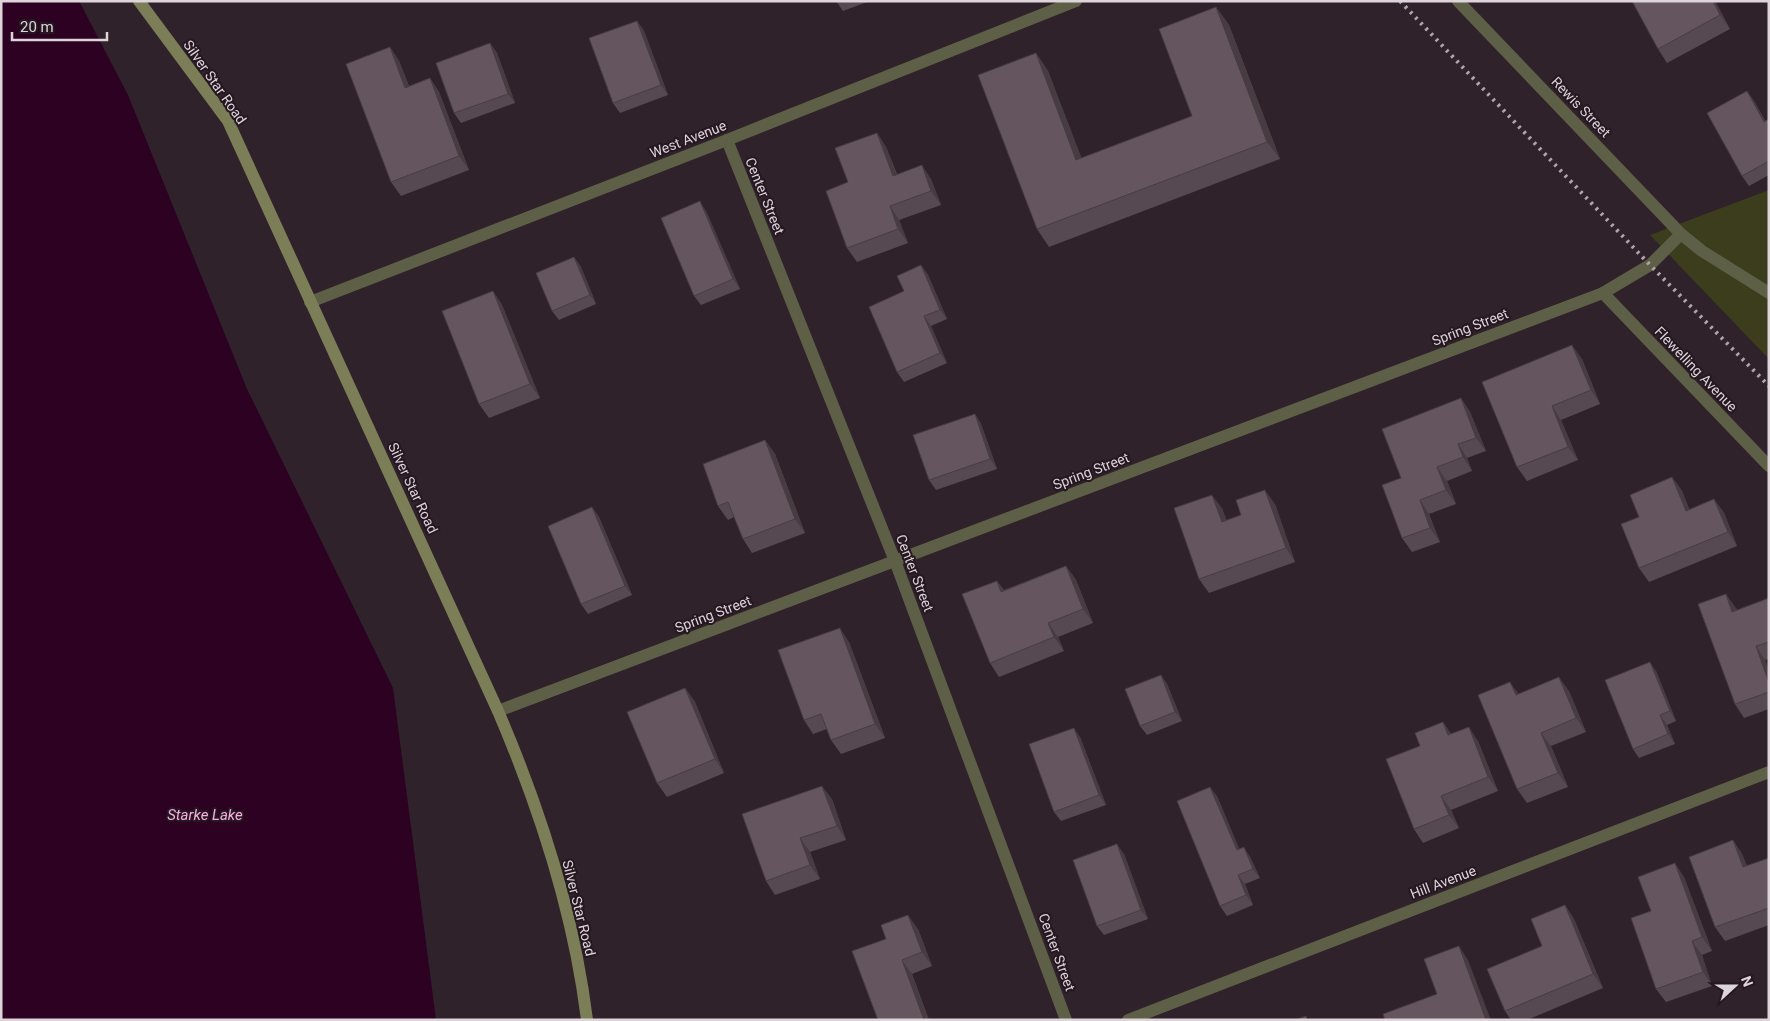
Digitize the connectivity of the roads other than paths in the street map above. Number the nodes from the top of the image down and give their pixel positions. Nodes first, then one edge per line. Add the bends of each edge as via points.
1 (139, 1) edge
2 (1076, 1) edge
3 (1458, 1) edge
4 (727, 140) junction
5 (1681, 234) junction
6 (1603, 293) junction
7 (1769, 293) edge
8 (310, 302) junction
9 (1769, 466) edge
10 (895, 561) junction
11 (498, 711) junction
12 (1769, 772) edge
13 (586, 1020) edge
14 (1066, 1020) edge
15 (1128, 1020) edge

1 - 8 main road, Silver Star Road via 228,121
2 - 4 street, West Avenue
3 - 5 street, Rewis Street
4 - 8 street, West Avenue
4 - 10 street, Center Street
5 - 6 street, Spring Street via 1650,264
5 - 7 street, Rewis Street
6 - 9 street, Flewelling Avenue
6 - 10 street, Spring Street
8 - 11 main road, Silver Star Road
10 - 11 street, Spring Street
10 - 14 street, Center Street
11 - 13 main road, Silver Star Road via 515,750 561,885
12 - 15 street, Hill Avenue

